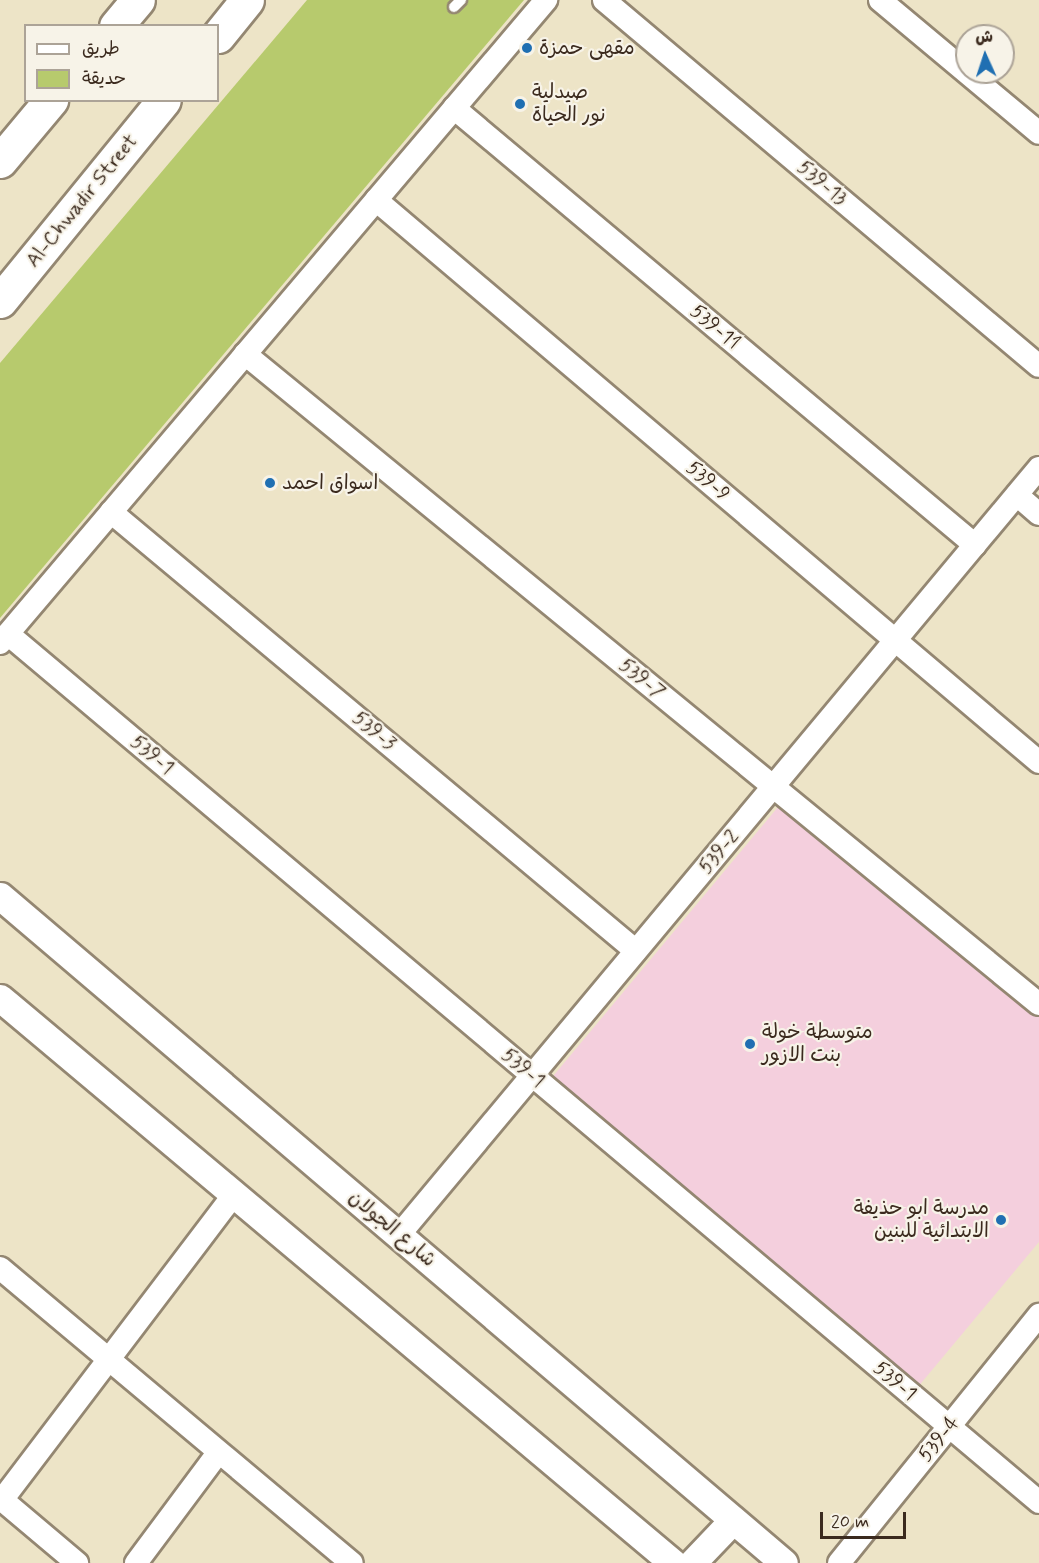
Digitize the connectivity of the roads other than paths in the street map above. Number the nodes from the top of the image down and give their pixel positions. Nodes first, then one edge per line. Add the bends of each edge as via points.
1 (247, 0) edge
2 (546, 0) edge
3 (604, 0) edge
4 (880, 0) edge
5 (219, 35) edge
6 (49, 102) edge
7 (162, 102) edge
8 (454, 108) junction
9 (1039, 133) edge
10 (4, 148) edge
11 (376, 200) junction
12 (0, 301) edge
13 (245, 354) junction
14 (1039, 366) edge
15 (1039, 468) edge
16 (1017, 495) junction
17 (111, 512) junction
18 (1039, 514) edge
19 (975, 545) junction
20 (4, 639) edge
21 (896, 640) junction
22 (1039, 762) edge
23 (774, 786) junction
24 (0, 896) edge
25 (636, 951) junction
26 (0, 998) edge
27 (1039, 1004) edge
28 (532, 1075) junction
29 (234, 1194) junction
30 (399, 1235) junction
31 (0, 1268) edge
32 (1039, 1315) edge
33 (104, 1360) junction
34 (949, 1426) junction
35 (218, 1453) junction
36 (1, 1499) edge
37 (1039, 1502) edge
38 (733, 1520) junction
39 (77, 1563) edge
40 (136, 1563) edge
41 (352, 1563) edge
42 (673, 1563) edge
43 (692, 1563) edge
44 (784, 1563) edge
45 (839, 1563) edge

1 - 5 main road
2 - 8 street
3 - 14 street, 539-13
4 - 9 street
6 - 10 main road
7 - 12 main road, Al-Chwadir Street
8 - 11 street
8 - 19 street, 539-11
11 - 13 street
11 - 21 street, 539-9
13 - 17 street
13 - 23 street, 539-7
15 - 16 street, 539-2
16 - 18 street
16 - 19 street, 539-2
17 - 20 street
17 - 25 street, 539-3
19 - 21 street, 539-2
20 - 28 street, 539-1
21 - 22 street, 539-9
21 - 23 street, 539-2
23 - 25 street, 539-2
23 - 27 street, 539-7
24 - 30 street, شارع الجولان
25 - 28 street, 539-2
26 - 29 street
28 - 30 street, 539-2
28 - 34 street, 539-1
29 - 33 street
29 - 42 street
30 - 38 street, شارع الجولان
31 - 33 street
32 - 34 street, 539-4
33 - 35 street
33 - 36 street
34 - 37 street, 539-1
34 - 45 street, 539-4
35 - 40 street
35 - 41 street
36 - 39 street
38 - 43 street
38 - 44 street, شارع الجولان

